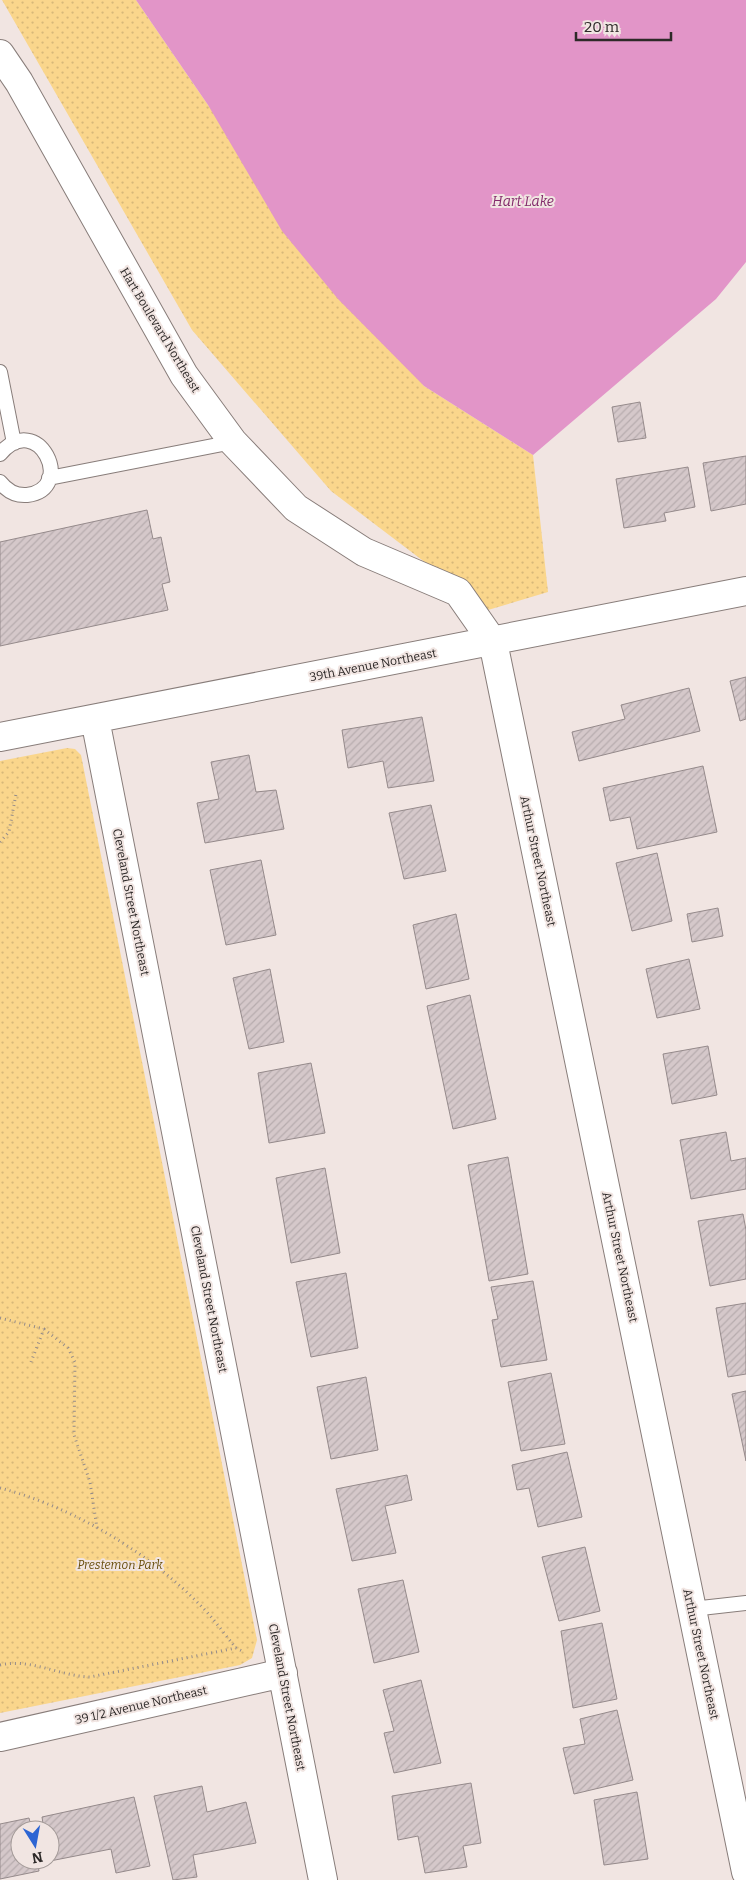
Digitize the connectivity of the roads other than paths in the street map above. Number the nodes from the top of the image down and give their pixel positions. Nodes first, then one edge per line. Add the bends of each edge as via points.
1 (4, 67) edge
2 (0, 372) edge
3 (233, 442) junction
4 (14, 443) junction
5 (0, 454) edge
6 (49, 478) junction
7 (0, 482) edge
8 (746, 591) edge
9 (493, 642) junction
10 (95, 719) junction
11 (0, 737) edge
12 (746, 1602) edge
13 (692, 1609) junction
14 (283, 1673) junction
15 (0, 1737) edge
16 (746, 1872) edge
17 (323, 1880) edge

1 - 3 street, Hart Boulevard Northeast via 184,375
2 - 4 lane
3 - 6 lane
3 - 9 street, Hart Boulevard Northeast via 296,508 364,552 458,592
4 - 5 lane
4 - 6 lane via 32,442 46,452 51,470
6 - 7 lane via 38,491 21,495 12,493
8 - 9 street, 39th Avenue Northeast
9 - 10 street, 39th Avenue Northeast
9 - 13 street, Arthur Street Northeast
10 - 11 street, 39th Avenue Northeast
10 - 14 street, Cleveland Street Northeast
12 - 13 lane
13 - 16 street, Arthur Street Northeast
14 - 15 street, 39 1/2 Avenue Northeast
14 - 17 street, Cleveland Street Northeast

